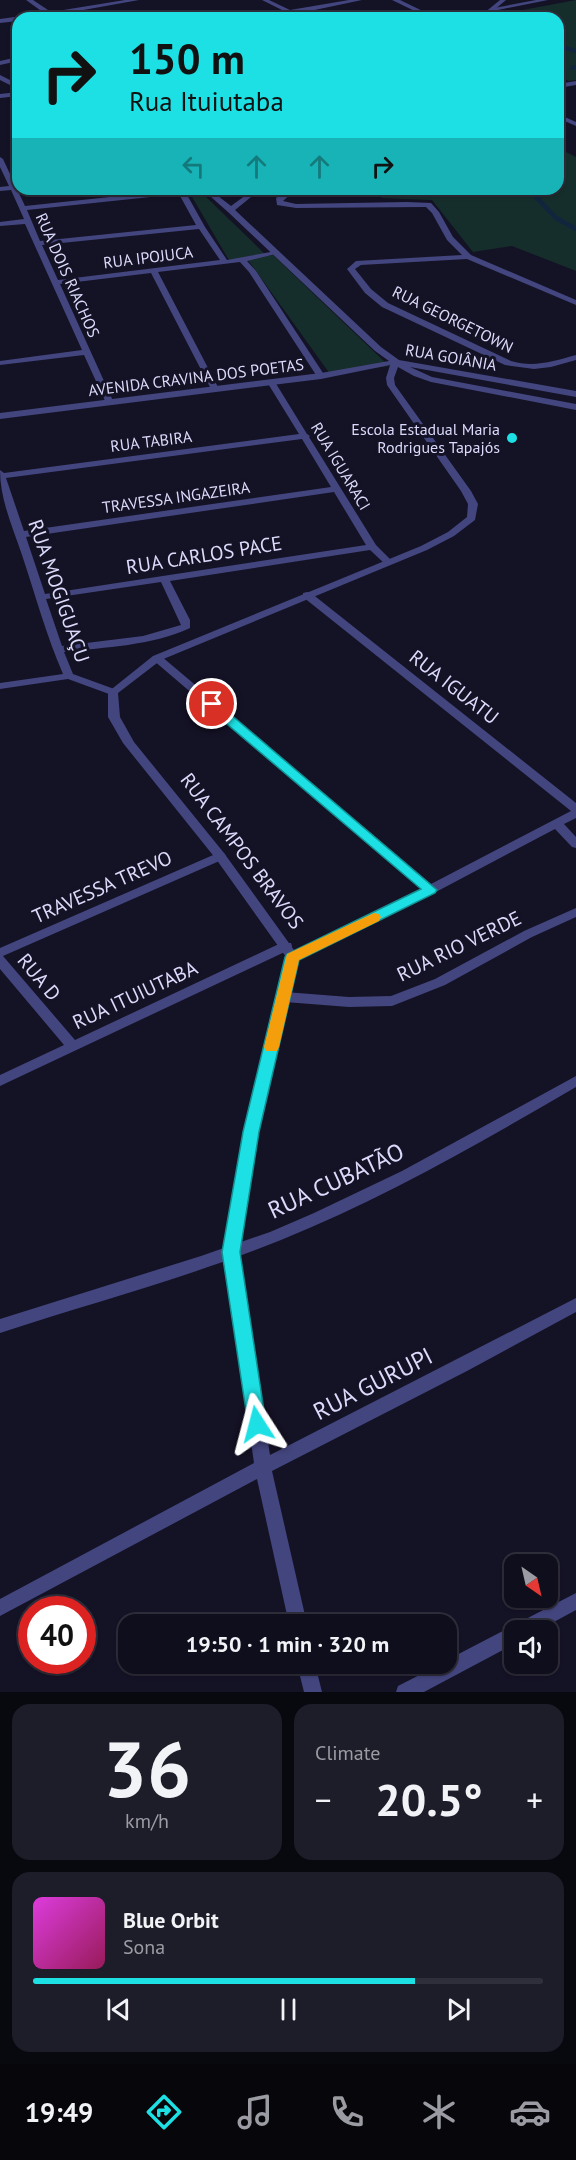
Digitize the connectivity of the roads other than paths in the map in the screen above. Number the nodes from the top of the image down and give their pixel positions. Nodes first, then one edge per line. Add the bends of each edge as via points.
1 (28, 0) edge
2 (136, 0) edge
3 (265, 0) edge
4 (359, 0) edge
5 (395, 0) edge
6 (503, 0) edge
7 (545, 0) edge
8 (491, 10) junction
9 (47, 12) edge
10 (62, 12) edge
11 (289, 12) joint
12 (421, 12) edge
13 (488, 12) edge
14 (0, 159) edge
15 (12, 174) edge
16 (17, 195) edge
17 (128, 195) edge
18 (184, 195) edge
19 (212, 195) edge
20 (250, 195) edge
21 (287, 195) edge
22 (24, 208) junction
23 (231, 210) junction
24 (29, 221) junction
25 (0, 224) edge
26 (201, 226) junction
27 (39, 243) junction
28 (276, 253) junction
29 (468, 257) junction
30 (242, 260) junction
31 (224, 261) junction
32 (153, 270) junction
33 (57, 282) junction
34 (576, 303) edge
35 (88, 352) junction
36 (576, 357) edge
37 (395, 362) junction
38 (0, 363) edge
39 (321, 376) junction
40 (272, 382) junction
41 (215, 389) junction
42 (576, 394) edge
43 (110, 402) junction
44 (576, 407) edge
45 (0, 416) edge
46 (306, 436) junction
47 (0, 475) edge
48 (338, 489) junction
49 (19, 535) junction
50 (372, 547) junction
51 (388, 562) junction
52 (165, 580) junction
53 (307, 595) junction
54 (42, 597) junction
55 (58, 650) junction
56 (157, 658) junction
57 (69, 676) junction
58 (0, 686) edge
59 (113, 692) junction
60 (576, 809) edge
61 (576, 813) edge
62 (556, 824) junction
63 (576, 844) edge
64 (220, 856) junction
65 (430, 890) junction
66 (576, 912) edge
67 (290, 952) junction
68 (0, 953) edge
69 (0, 960) edge
70 (285, 997) junction
71 (72, 1046) junction
72 (0, 1081) edge
73 (576, 1081) edge
74 (231, 1252) junction
75 (576, 1304) edge
76 (0, 1326) edge
77 (263, 1467) junction
78 (576, 1601) edge
79 (0, 1608) edge
80 (296, 1614) edge
81 (541, 1620) edge
82 (504, 1640) edge
83 (308, 1674) edge
84 (313, 1692) edge
85 (405, 1692) edge

1 - 9 street
2 - 10 street
3 - 11 street
4 - 11 street
5 - 12 street
6 - 8 street
7 - 8 street
8 - 13 street
14 - 15 street, RUA DOIS RIACHOS
16 - 22 street, RUA DOIS RIACHOS
17 - 22 street
18 - 26 street
19 - 23 street
20 - 23 street
21 - 29 street via 279,202 296,206 431,207 450,238
22 - 24 street, RUA DOIS RIACHOS
23 - 28 street
24 - 25 street
24 - 27 street, RUA DOIS RIACHOS
26 - 27 street
26 - 31 street
27 - 33 street, RUA DOIS RIACHOS
28 - 30 street, RUA IPOJUCA
28 - 37 street
29 - 34 street
29 - 36 street, RUA GEORGETOWN via 359,263 351,269 385,305 508,363 529,369
30 - 31 street, RUA IPOJUCA
30 - 39 street
31 - 32 street, RUA IPOJUCA
32 - 33 street, RUA IPOJUCA
32 - 41 street
33 - 35 street, RUA DOIS RIACHOS
35 - 38 street
35 - 43 street, RUA DOIS RIACHOS
37 - 39 street, AVENIDA CRAVINA DOS POETAS
37 - 42 street, RUA GOIÂNIA
37 - 44 street, RUA GOIÂNIA via 421,377
37 - 51 street via 391,385 466,491 474,512 465,526
39 - 40 street, AVENIDA CRAVINA DOS POETAS
40 - 41 street, AVENIDA CRAVINA DOS POETAS
40 - 46 street, RUA IGUARACI
41 - 43 street, AVENIDA CRAVINA DOS POETAS
43 - 45 street, AVENIDA CRAVINA DOS POETAS
46 - 47 street, RUA TABIRA
46 - 48 street, RUA IGUARACI
47 - 49 street, RUA MOGIGUAÇU
48 - 49 street, TRAVESSA INGAZEIRA
48 - 50 street, RUA IGUARACI
49 - 54 street, RUA MOGIGUAÇU
50 - 51 street, RUA IGUARACI
50 - 52 street, RUA CARLOS PACE
51 - 53 street
52 - 54 street, RUA CARLOS PACE
52 - 55 street via 186,626 147,638
53 - 56 street
53 - 60 street, RUA IGUATU
54 - 55 street, RUA MOGIGUAÇU
55 - 57 street, RUA MOGIGUAÇU
56 - 59 street
56 - 65 street
57 - 58 street
57 - 59 street, RUA MOGIGUAÇU
59 - 64 street, RUA CAMPOS BRAVOS via 118,726
61 - 62 street, RUA ITUIUTABA
62 - 63 street
62 - 65 street, RUA ITUIUTABA
64 - 67 street, RUA CAMPOS BRAVOS
64 - 68 street, TRAVESSA TREVO
65 - 67 street, RUA ITUIUTABA
66 - 70 street, RUA RIO VERDE via 440,982 392,1001
67 - 70 street, RUA CAMPOS BRAVOS
67 - 71 street, RUA ITUIUTABA
69 - 71 street, RUA D
70 - 74 street, RUA CAMPOS BRAVOS via 251,1132
71 - 72 street, RUA ITUIUTABA
73 - 74 street, RUA CUBATÃO via 376,1190
74 - 76 street, RUA CUBATÃO
74 - 77 street, RUA CAMPOS BRAVOS
75 - 77 street, RUA GURUPI
77 - 79 street, RUA GURUPI
77 - 80 street, RUA CAMPOS BRAVOS
78 - 81 street
82 - 85 street
83 - 84 street

